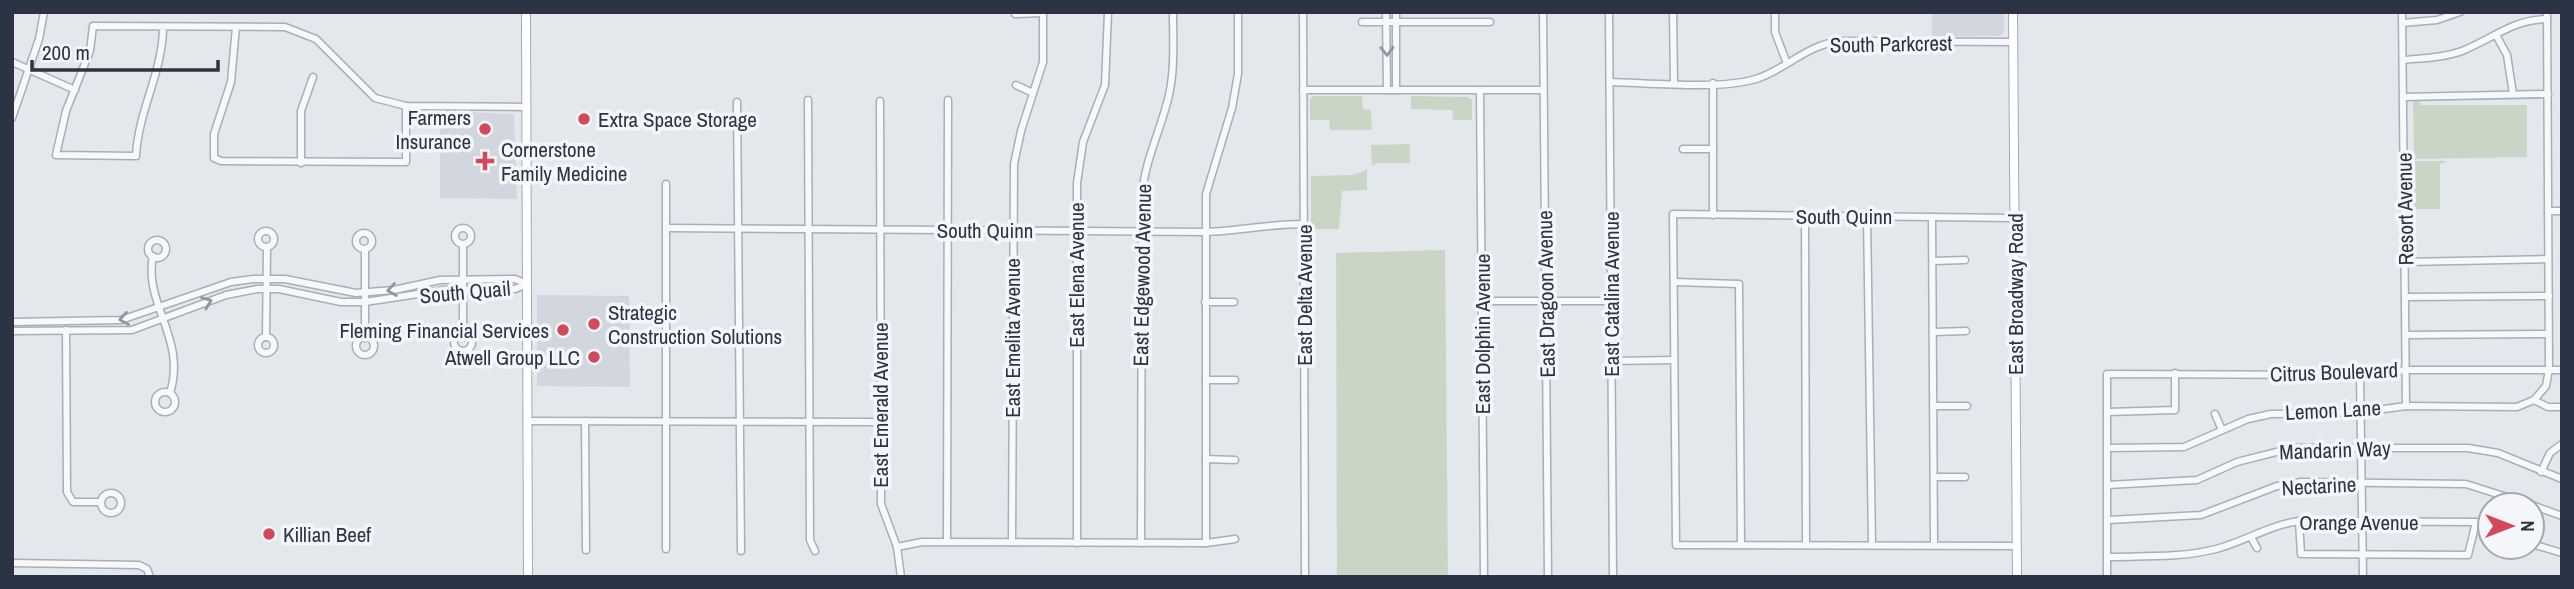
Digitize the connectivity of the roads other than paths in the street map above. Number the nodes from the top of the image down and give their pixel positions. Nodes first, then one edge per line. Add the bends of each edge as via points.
1 (44, 12) edge
2 (526, 12) edge
3 (1108, 12) edge
4 (1173, 12) edge
5 (1238, 12) edge
6 (1303, 12) edge
7 (1386, 12) edge
8 (1396, 12) edge
9 (1543, 12) edge
10 (1609, 12) edge
11 (1673, 12) edge
12 (1775, 12) edge
13 (2013, 12) edge
14 (2402, 12) edge
15 (2460, 12) edge
16 (1043, 13) edge
17 (1015, 14) edge
18 (2547, 16) edge
19 (1362, 22) dead end
20 (1386, 22) junction
21 (1396, 22) junction
22 (1490, 22) dead end
23 (2402, 23) junction
24 (163, 27) junction
25 (236, 27) junction
26 (2496, 35) junction
27 (2013, 43) junction
28 (2403, 60) junction
29 (1786, 61) junction
30 (12, 62) edge
31 (29, 69) junction
32 (313, 77) dead end
33 (1610, 82) junction
34 (1674, 83) junction
35 (1713, 83) junction
36 (1016, 85) dead end
37 (75, 90) junction
38 (1303, 90) junction
39 (1387, 90) junction
40 (1396, 90) junction
41 (1480, 90) junction
42 (1543, 90) junction
43 (1033, 93) junction
44 (2513, 94) junction
45 (2548, 94) junction
46 (2403, 97) junction
47 (808, 100) dead end
48 (948, 100) dead end
49 (880, 101) dead end
50 (737, 102) dead end
51 (406, 106) junction
52 (526, 107) junction
53 (12, 118) edge
54 (1683, 149) dead end
55 (1713, 149) junction
56 (301, 163) junction
57 (666, 184) dead end
58 (2548, 211) junction
59 (2562, 211) edge
60 (1713, 215) junction
61 (1805, 216) junction
62 (1867, 216) junction
63 (1932, 217) junction
64 (2015, 218) junction
65 (1303, 225) junction
66 (666, 228) junction
67 (738, 229) junction
68 (809, 229) junction
69 (879, 230) junction
70 (946, 230) junction
71 (1012, 231) junction
72 (1076, 231) junction
73 (1140, 232) junction
74 (1206, 232) junction
75 (463, 245) dead end
76 (267, 248) dead end
77 (365, 250) dead end
78 (152, 256) dead end
79 (2548, 258) junction
80 (1965, 260) dead end
81 (1933, 261) junction
82 (2406, 261) junction
83 (267, 278) junction
84 (463, 280) junction
85 (489, 280) junction
86 (1674, 282) junction
87 (527, 285) junction
88 (267, 288) junction
89 (463, 289) junction
90 (489, 289) junction
91 (365, 293) junction
92 (2549, 296) junction
93 (2406, 298) junction
94 (1546, 301) junction
95 (1611, 301) junction
96 (365, 302) junction
97 (1205, 302) junction
98 (1234, 302) dead end
99 (1482, 302) junction
100 (160, 308) junction
101 (164, 318) junction
102 (32, 321) junction
103 (66, 321) junction
104 (12, 322) edge
105 (12, 331) edge
106 (32, 331) junction
107 (66, 331) junction
108 (1966, 331) dead end
109 (1933, 332) junction
110 (463, 334) dead end
111 (2548, 334) junction
112 (2407, 335) junction
113 (266, 337) dead end
114 (365, 338) dead end
115 (1674, 360) junction
116 (1611, 361) junction
117 (2549, 369) junction
118 (2406, 370) junction
119 (2562, 370) edge
120 (2175, 373) junction
121 (2360, 375) junction
122 (1206, 380) junction
123 (1234, 380) dead end
124 (170, 393) dead end
125 (2534, 400) junction
126 (1933, 406) junction
127 (1967, 406) dead end
128 (2406, 406) junction
129 (2562, 407) edge
130 (2107, 412) junction
131 (2362, 412) junction
132 (2215, 414) dead end
133 (527, 421) junction
134 (585, 421) junction
135 (666, 421) junction
136 (740, 422) junction
137 (809, 422) junction
138 (881, 422) junction
139 (2222, 430) junction
140 (2562, 444) edge
141 (2362, 447) junction
142 (2107, 448) junction
143 (1206, 459) junction
144 (1235, 460) dead end
145 (2541, 472) junction
146 (1934, 477) junction
147 (1965, 477) dead end
148 (2562, 479) edge
149 (2362, 484) junction
150 (2108, 485) junction
151 (2488, 491) edge
152 (101, 502) dead end
153 (2108, 520) junction
154 (2363, 520) junction
155 (2298, 521) junction
156 (2476, 522) joint
157 (2251, 537) junction
158 (1234, 539) dead end
159 (947, 541) junction
160 (1012, 542) junction
161 (1077, 542) junction
162 (1141, 543) junction
163 (1206, 543) junction
164 (1741, 545) junction
165 (1806, 545) junction
166 (1872, 545) junction
167 (1934, 545) junction
168 (2017, 546) junction
169 (897, 547) junction
170 (2257, 548) dead end
171 (666, 549) dead end
172 (586, 550) dead end
173 (741, 551) dead end
174 (815, 551) dead end
175 (2363, 555) junction
176 (2107, 557) junction
177 (12, 563) edge
178 (2107, 576) edge
179 (150, 577) edge
180 (528, 577) edge
181 (901, 577) edge
182 (1305, 577) edge
183 (1484, 577) edge
184 (1548, 577) edge
185 (1613, 577) edge
186 (2017, 577) edge
187 (2363, 577) edge

1 - 31 street
2 - 52 main road
3 - 72 street, East Elena Avenue via 1105,85 1079,163
4 - 73 street, East Edgewood Avenue via 1173,76 1144,172
5 - 74 street via 1238,74 1228,128 1208,180
6 - 38 street, East Delta Avenue
7 - 20 street
8 - 21 street
9 - 42 street, East Dragoon Avenue
10 - 33 street, East Catalina Avenue
11 - 34 street
12 - 29 street via 1775,32
13 - 27 main road, East Broadway Road
14 - 23 street, Resort Avenue
15 - 23 street via 2437,20
16 - 17 street
16 - 43 street, East Emelita Avenue via 1044,62
18 - 26 street via 2516,23
18 - 45 street
19 - 20 street
20 - 21 street
20 -> 39 street
21 - 22 street
21 - 40 street
23 - 28 street, Resort Avenue
24 - 25 street
24 - 37 street via 93,26 90,51
24 - 37 street via 157,74 137,131 136,156 56,155
25 - 51 street via 285,27 302,32 316,39 375,98
25 - 56 street via 231,82 214,134 214,158
26 - 28 street via 2443,57
26 - 44 street via 2507,55
27 - 29 street, South Parkcrest via 1826,42
27 - 64 main road, East Broadway Road
28 - 46 street, Resort Avenue
29 - 35 street, South Parkcrest via 1758,78
30 - 31 street
31 - 37 street
31 - 53 street
32 - 56 street via 301,111
33 - 34 street, South Parkcrest
33 - 95 street, East Catalina Avenue
34 - 35 street, South Parkcrest
35 - 55 street
36 - 43 street
38 - 39 street
38 - 65 street, East Delta Avenue
39 - 40 street
40 - 41 street
41 - 42 street
41 - 99 street, East Dolphin Avenue
42 - 94 street, East Dragoon Avenue
43 - 71 street, East Emelita Avenue via 1014,164
44 - 45 street
44 - 46 street
45 - 58 street
46 - 82 street, Resort Avenue
47 - 68 street
48 - 70 street
49 - 69 street, East Emerald Avenue
50 - 67 street
51 - 52 street
51 - 56 street via 406,162
52 - 87 main road
54 - 55 street
55 - 60 street
57 - 66 street
58 - 59 street
58 - 79 street
60 - 61 street, South Quinn
60 - 86 street, South Quinn via 1673,214
61 - 62 street, South Quinn
61 - 165 street
62 - 63 street, South Quinn
62 - 166 street
63 - 64 street, South Quinn
63 - 81 street
64 - 168 main road, East Broadway Road
65 - 74 street, South Quinn
65 - 182 street, East Delta Avenue
66 - 67 street, South Quinn
66 - 135 street
67 - 68 street, South Quinn
67 - 136 street
68 - 69 street, South Quinn
68 - 137 street
69 - 70 street, South Quinn
69 - 138 street, East Emerald Avenue
70 - 71 street, South Quinn
70 - 159 street
71 - 72 street, South Quinn
71 - 160 street, East Emelita Avenue
72 - 73 street, South Quinn
72 - 161 street, East Elena Avenue
73 - 74 street, South Quinn
73 - 162 street, East Edgewood Avenue
74 - 97 street
75 - 84 street
76 - 83 street
77 - 91 street
78 - 100 street via 152,280
79 - 82 street
79 - 92 street
80 - 81 street
81 - 109 street
82 - 93 street, Resort Avenue
83 - 88 street
83 - 91 street, South Quail
83 - 100 street, South Quail via 231,282
84 - 85 street, South Quail
84 - 89 street
84 -> 91 street, South Quail
85 - 87 street, South Quail via 515,279
85 - 90 street
86 - 115 street
86 - 164 street via 1739,284
87 - 90 street, South Quail
87 - 133 main road
88 - 96 street, South Quail
101 -> 88 street, South Quail via 226,295
88 - 113 street
89 - 90 street, South Quail
89 - 96 street, South Quail
89 - 110 street
91 - 96 street
92 - 93 street
92 - 111 street
93 - 112 street, Resort Avenue
94 - 95 street
94 - 99 street
94 - 184 street, East Dragoon Avenue
95 - 116 street, East Catalina Avenue
96 - 114 street
97 - 98 street
97 - 122 street
99 - 183 street, East Dolphin Avenue
100 - 101 street
100 -> 103 street, South Quail via 121,320
101 - 107 street, South Quail via 121,331
101 - 124 street via 175,364
102 - 103 street, South Quail
102 - 104 street, South Quail
102 - 106 street
103 - 107 street
105 - 106 street, South Quail
106 - 107 street, South Quail
107 - 152 street via 67,492 73,502
108 - 109 street
109 - 126 street
111 - 112 street
111 - 117 street
112 - 118 street, Resort Avenue
115 - 116 street
115 - 164 street via 1676,545
116 - 185 street, East Catalina Avenue
117 - 118 street, Citrus Boulevard
117 - 119 street, Citrus Boulevard
117 - 125 street via 2546,386
118 - 121 street, Citrus Boulevard
118 - 128 street, Resort Avenue
120 - 121 street, Citrus Boulevard
120 - 130 street via 2175,410
120 - 130 street, Citrus Boulevard via 2107,374
121 - 131 street
122 - 123 street
122 - 143 street
125 - 128 street, Lemon Lane via 2517,407
125 - 129 street, Lemon Lane
126 - 127 street
126 - 146 street
128 - 131 street, Lemon Lane
130 - 142 street
131 - 139 street, Lemon Lane via 2271,414
131 - 141 street
132 - 139 street
133 - 134 street
133 - 180 main road
134 - 135 street
134 - 172 street
135 - 136 street
135 - 171 street
136 - 137 street
136 - 173 street
137 - 138 street
137 - 174 street via 810,540
138 - 169 street, East Emerald Avenue via 881,505
139 - 142 street, Lemon Lane via 2184,447
140 - 145 street via 2550,453
141 - 145 street, Mandarin Way via 2468,448 2498,453
141 - 149 street
141 - 150 street, Mandarin Way via 2292,448 2238,462 2197,480
142 - 150 street
143 - 144 street
143 - 163 street
145 - 148 street, Mandarin Way
146 - 147 street
146 - 167 street
149 - 151 street, Nectarine via 2466,484
149 - 153 street, Nectarine via 2289,484 2201,515
149 - 154 street
150 - 153 street
153 - 176 street
154 - 155 street, Orange Avenue
154 - 156 street, Orange Avenue
154 - 175 street
155 - 157 street, Orange Avenue via 2271,526
155 - 175 street via 2301,554
156 - 175 street via 2469,555
157 - 170 street
157 - 176 street, Orange Avenue via 2193,553
158 - 163 street
159 - 160 street
159 - 169 street
160 - 161 street
161 - 162 street
162 - 163 street
164 - 165 street
165 - 166 street
166 - 167 street
167 - 168 street
168 - 186 main road, East Broadway Road
169 - 181 street, East Emerald Avenue
175 - 187 street
176 - 178 street
177 - 179 street via 132,565 147,569

